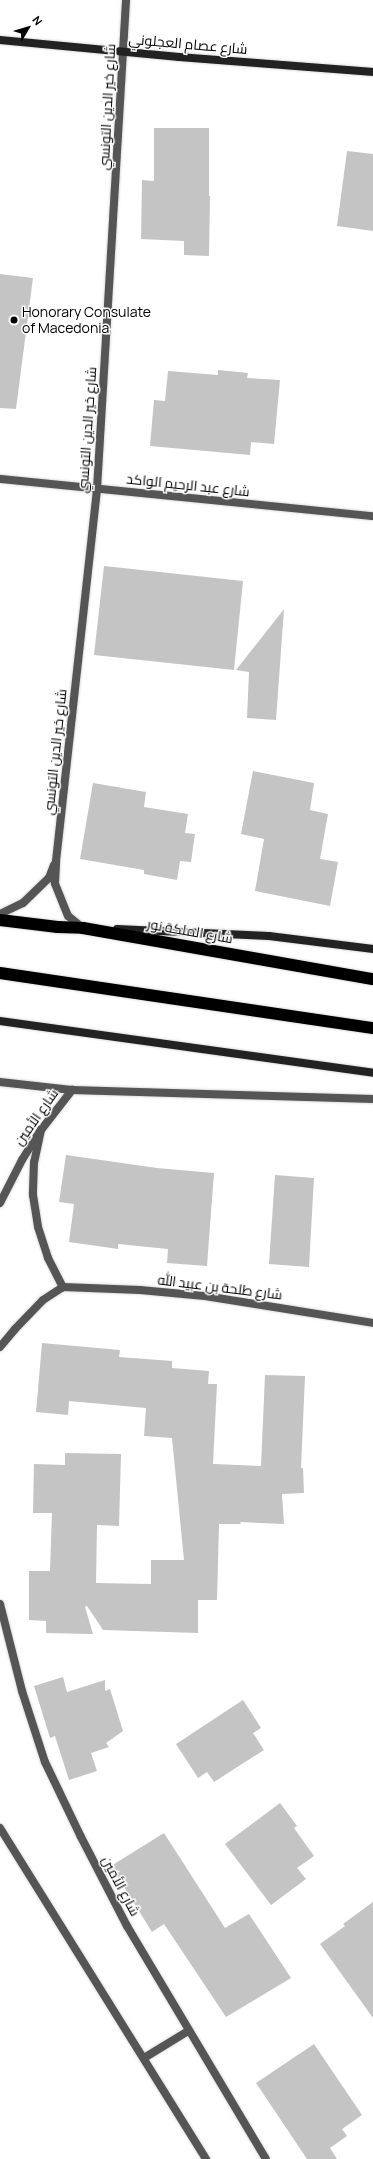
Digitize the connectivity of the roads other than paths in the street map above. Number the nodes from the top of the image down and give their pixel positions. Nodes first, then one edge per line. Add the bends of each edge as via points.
1 (126, 0) edge
2 (0, 40) edge
3 (123, 51) junction
4 (373, 72) edge
5 (0, 479) edge
6 (97, 489) junction
7 (373, 516) edge
8 (56, 861) junction
9 (0, 914) edge
10 (0, 920) edge
11 (83, 928) junction
12 (373, 949) edge
13 (0, 973) edge
14 (373, 979) edge
15 (0, 1021) edge
16 (373, 1028) edge
17 (373, 1073) edge
18 (0, 1082) edge
19 (72, 1090) junction
20 (373, 1099) edge
21 (41, 1130) junction
22 (0, 1202) edge
23 (63, 1287) junction
24 (373, 1323) edge
25 (0, 1347) edge
26 (0, 1604) edge
27 (0, 1828) edge
28 (188, 2031) junction
29 (144, 2058) junction
30 (206, 2159) edge
31 (266, 2159) edge

1 - 3 street, شارع خير الدين التونسي
2 - 3 street, شارع عصام العجلوني
3 - 4 street, شارع عصام العجلوني
3 - 6 street, شارع خير الدين التونسي
5 - 6 street, شارع عبد الرحيم الواكد
6 - 7 street, شارع عبد الرحيم الواكد
6 - 8 street, شارع خير الدين التونسي
8 - 9 street via 49,878 23,903
8 - 11 street via 55,883 68,916
10 - 11 highway, شارع الملكة نور
11 - 12 street via 269,936
11 - 14 highway, شارع الملكة نور
13 - 16 highway
15 - 17 street
18 - 19 street
19 - 20 street
19 - 21 street, شارع الأمين
21 - 22 street, شارع الأمين
21 - 23 street via 34,1162 33,1195 38,1227 48,1258
23 - 24 street, شارع طلحة بن عبيد الله via 205,1296
23 - 25 street via 43,1300
26 - 28 street, شارع الأمين via 22,1691 45,1762 128,1926
27 - 29 street
28 - 29 street
28 - 31 street, شارع الأمين
29 - 30 street

